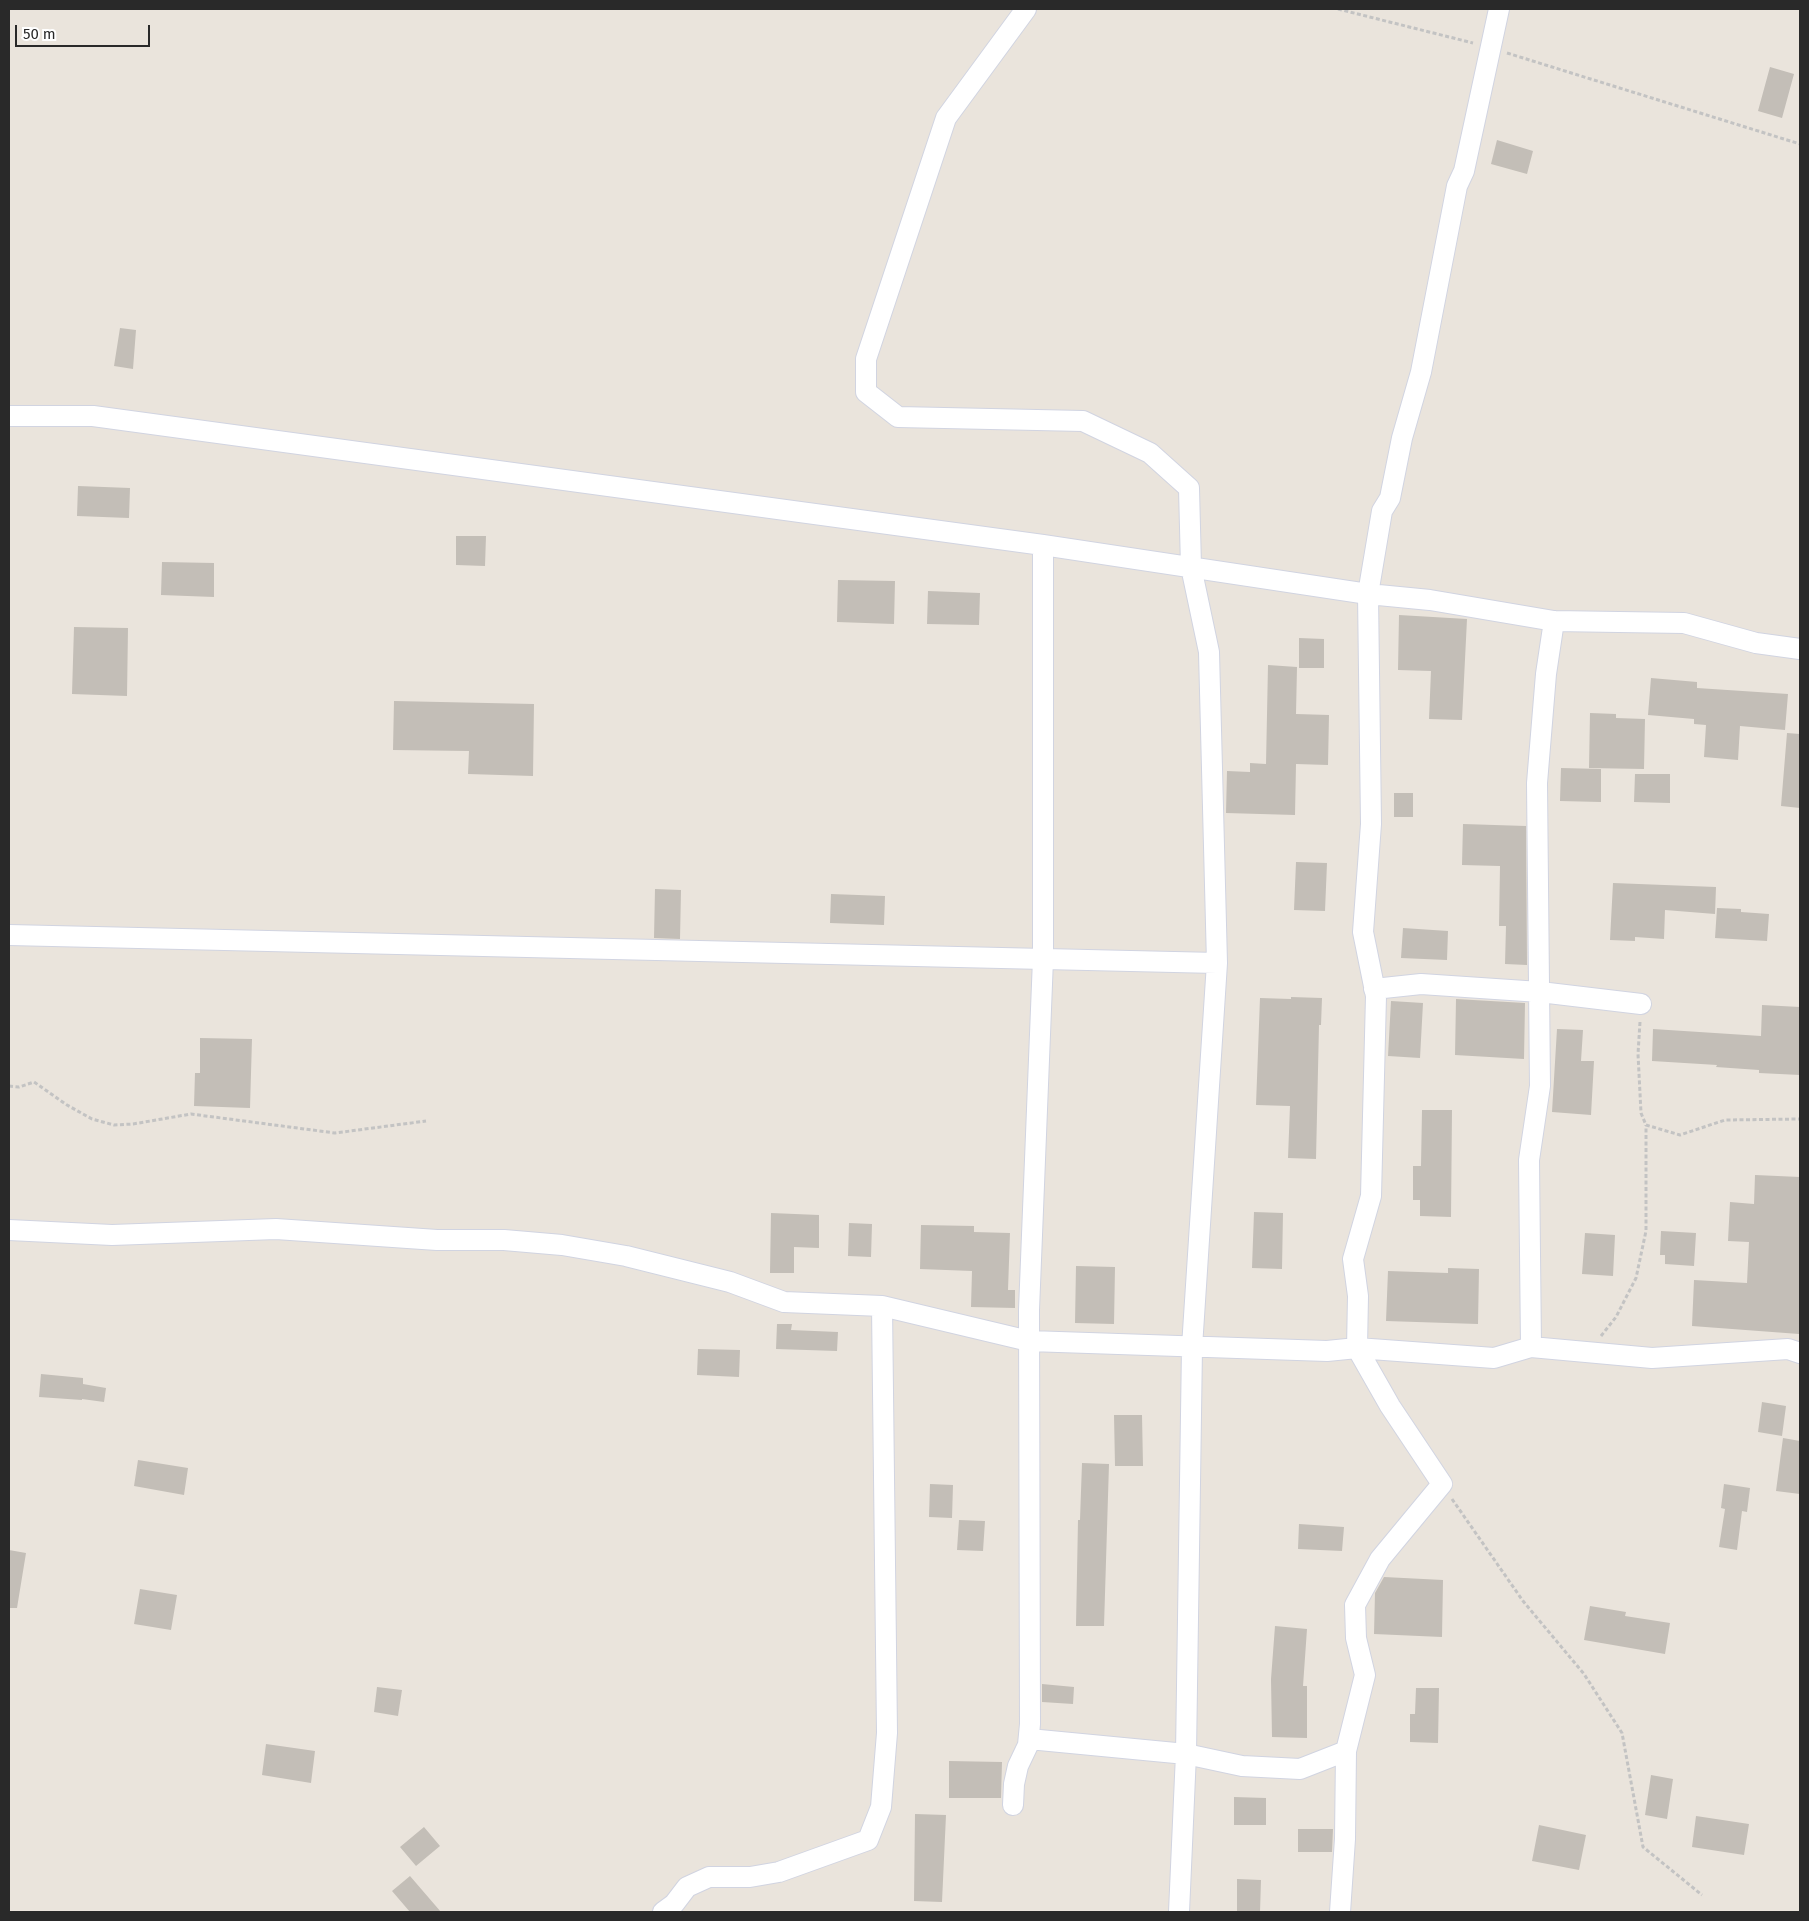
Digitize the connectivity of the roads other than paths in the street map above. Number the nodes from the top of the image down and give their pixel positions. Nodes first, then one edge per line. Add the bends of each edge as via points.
1 (1026, 9) edge
2 (1499, 9) edge
3 (9, 416) edge
4 (1043, 545) junction
5 (1191, 567) junction
6 (1368, 594) junction
7 (1554, 621) junction
8 (1800, 650) edge
9 (9, 935) edge
10 (1043, 958) junction
11 (1217, 963) junction
12 (1374, 989) junction
13 (1540, 992) junction
14 (1641, 1004) road end
15 (9, 1230) edge
16 (882, 1306) junction
17 (1029, 1341) junction
18 (1192, 1346) junction
19 (1532, 1347) junction
20 (1358, 1348) junction
21 (1800, 1353) edge
22 (1029, 1740) junction
23 (1346, 1751) junction
24 (1186, 1754) junction
25 (1013, 1805) dead end
26 (663, 1912) edge
27 (1179, 1912) edge
28 (1340, 1912) edge

1 - 5 street via 946,118 866,359 866,392 898,417 1084,421 1150,453 1189,488
2 - 6 street via 1464,171 1457,186 1421,372 1402,438 1390,498 1382,511
3 - 4 street via 93,416
4 - 5 street
4 - 10 street
5 - 6 street
5 - 11 street via 1209,652
6 - 7 street via 1430,600
6 - 12 street via 1371,824 1363,932
7 - 8 street via 1684,623 1756,644
7 - 13 street via 1537,783
9 - 10 street
10 - 11 street
10 - 17 street
11 - 18 street
12 - 13 street via 1421,984
12 - 20 street via 1371,1196 1353,1259 1358,1296
13 - 14 street
13 - 19 street via 1540,1086 1529,1160
15 - 16 street via 112,1235 276,1229 562,1245 626,1256 730,1282 784,1302
16 - 17 street
16 - 26 street via 887,1734 881,1807 868,1840 779,1872 750,1877 709,1877 688,1887
17 - 18 street
17 - 22 street
18 - 20 street via 1327,1351
18 - 24 street
19 - 20 street via 1494,1358
19 - 21 street via 1652,1358 1788,1349
20 - 23 street via 1390,1406 1442,1484 1380,1559 1355,1605 1356,1638 1365,1675
22 - 24 street
22 - 25 street via 1018,1766
23 - 24 street via 1300,1769 1242,1766
23 - 28 street
24 - 27 street

